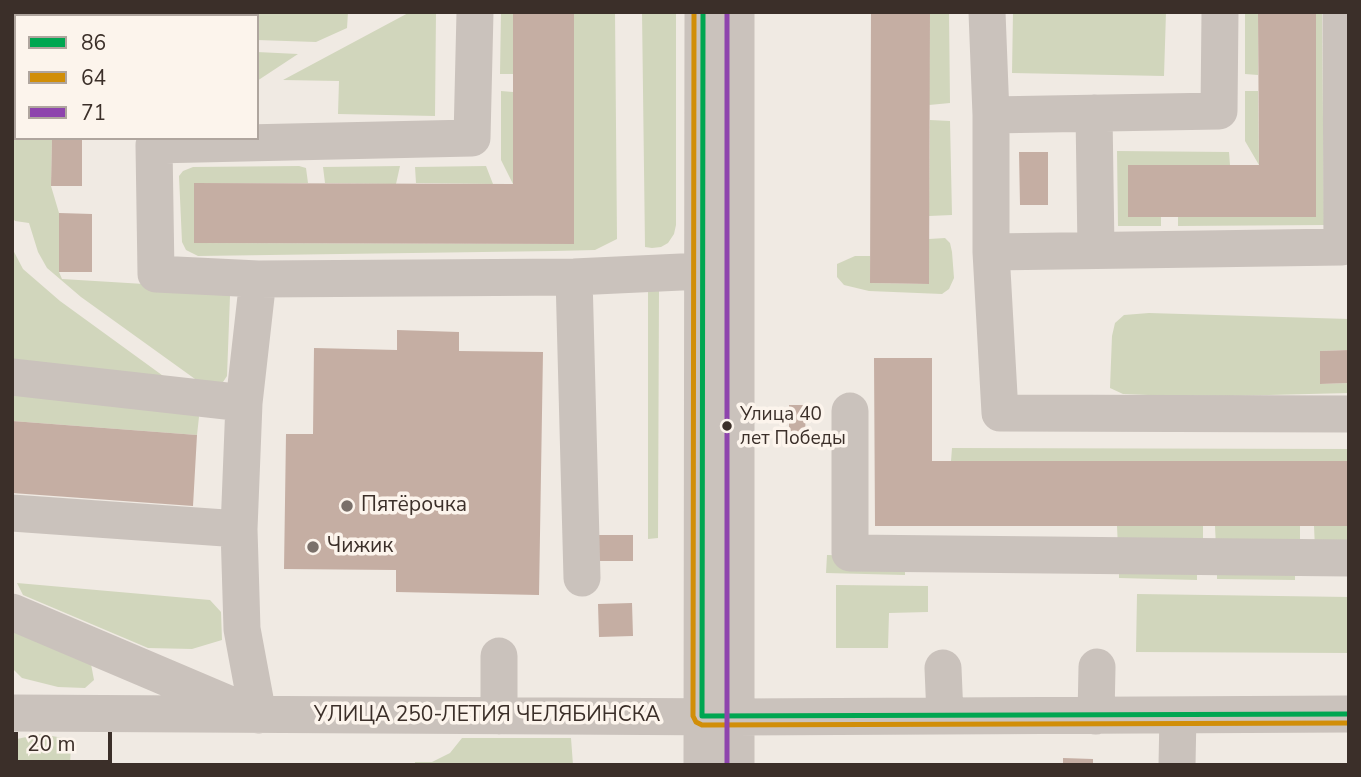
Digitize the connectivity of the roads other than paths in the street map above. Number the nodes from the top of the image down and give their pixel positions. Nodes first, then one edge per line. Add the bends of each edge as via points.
1 (475, 12) edge
2 (703, 12) edge
3 (736, 12) edge
4 (987, 12) edge
5 (1220, 12) edge
6 (1341, 12) edge
7 (1094, 113) junction
8 (991, 115) junction
9 (1096, 250) junction
10 (992, 252) junction
11 (703, 271) junction
12 (574, 277) junction
13 (258, 279) junction
14 (12, 377) edge
15 (244, 403) junction
16 (850, 411) dead end
17 (1349, 414) edge
18 (12, 513) edge
19 (239, 529) junction
20 (1349, 558) edge
21 (582, 579) dead end
22 (12, 612) edge
23 (499, 656) dead end
24 (1097, 667) dead end
25 (943, 668) dead end
26 (12, 713) edge
27 (1349, 714) edge
28 (256, 715) junction
29 (1178, 715) junction
30 (499, 716) junction
31 (719, 716) junction
32 (945, 716) junction
33 (1096, 716) junction
34 (702, 765) edge
35 (736, 765) edge
36 (1177, 765) edge

1 - 13 street via 472,138 154,145 156,274
2 - 11 street
3 - 31 street
4 - 8 street
5 - 7 street via 1219,111
6 - 9 street via 1342,247
7 - 8 street
7 - 9 street
8 - 10 street
9 - 10 street
10 - 17 street via 1000,413
11 - 12 street
11 - 31 street
12 - 13 street
12 - 21 street
13 - 15 street
14 - 15 street
15 - 19 street
16 - 20 street via 850,553
18 - 19 street
19 - 28 street via 242,629
22 - 28 street, УЛИЦА 250-ЛЕТИЯ ЧЕЛЯБИНСКА
23 - 30 street
24 - 33 street
25 - 32 street
26 - 28 street, УЛИЦА 250-ЛЕТИЯ ЧЕЛЯБИНСКА
27 - 29 street, УЛИЦА 250-ЛЕТИЯ ЧЕЛЯБИНСКА
28 - 30 street, УЛИЦА 250-ЛЕТИЯ ЧЕЛЯБИНСКА
29 - 33 street, УЛИЦА 250-ЛЕТИЯ ЧЕЛЯБИНСКА
29 - 36 street
30 - 31 street, УЛИЦА 250-ЛЕТИЯ ЧЕЛЯБИНСКА
31 - 32 street, УЛИЦА 250-ЛЕТИЯ ЧЕЛЯБИНСКА
31 - 34 street
31 - 35 street
32 - 33 street, УЛИЦА 250-ЛЕТИЯ ЧЕЛЯБИНСКА

